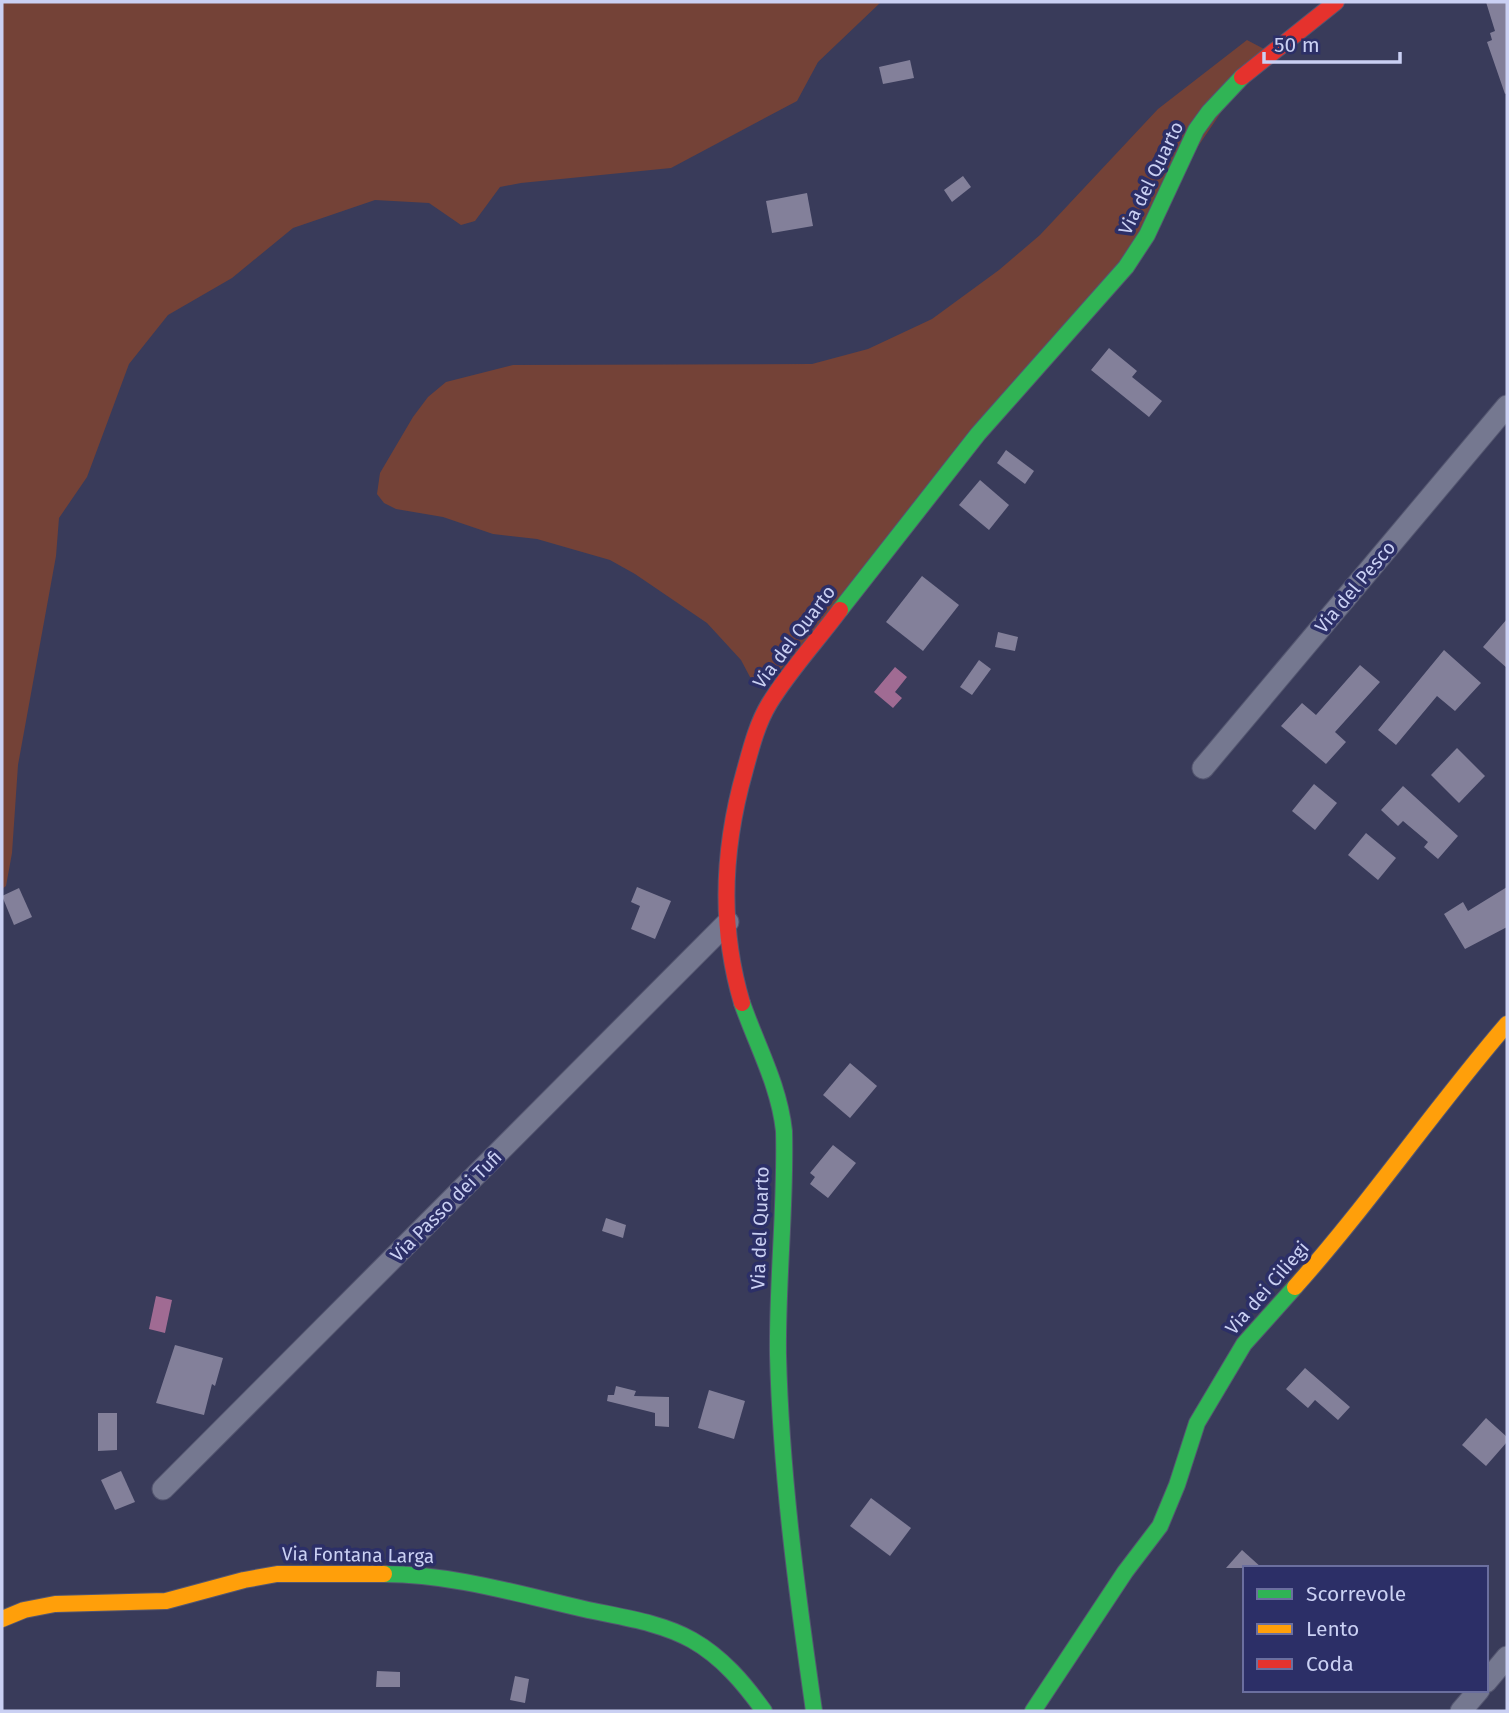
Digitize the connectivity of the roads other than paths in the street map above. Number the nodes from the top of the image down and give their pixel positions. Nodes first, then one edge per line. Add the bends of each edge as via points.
1 (1336, 2) edge
2 (1507, 406) edge
3 (1203, 768) dead end
4 (728, 922) junction
5 (1507, 1024) edge
6 (163, 1489) dead end
7 (2, 1619) edge
8 (1507, 1657) edge
9 (1488, 1680) edge
10 (1477, 1692) edge
11 (764, 1711) edge
12 (814, 1711) edge
13 (1033, 1711) edge
14 (1461, 1711) edge

1 - 4 street, Via del Quarto via 1254,68 1209,113 1195,131 1131,261 978,433 773,698 758,726 730,824 725,873
2 - 3 street, Via del Pesco
4 - 6 street, Via Passo dei Tufi
4 - 12 street, Via del Quarto via 738,991 775,1088 783,1126 779,1387 793,1564
5 - 13 street, Via dei Ciliegi via 1336,1241 1244,1344 1193,1431 1160,1526
7 - 11 street, Via Fontana Larga via 55,1604 166,1601 288,1572 420,1574 680,1633 723,1660
8 - 9 street
10 - 14 street

